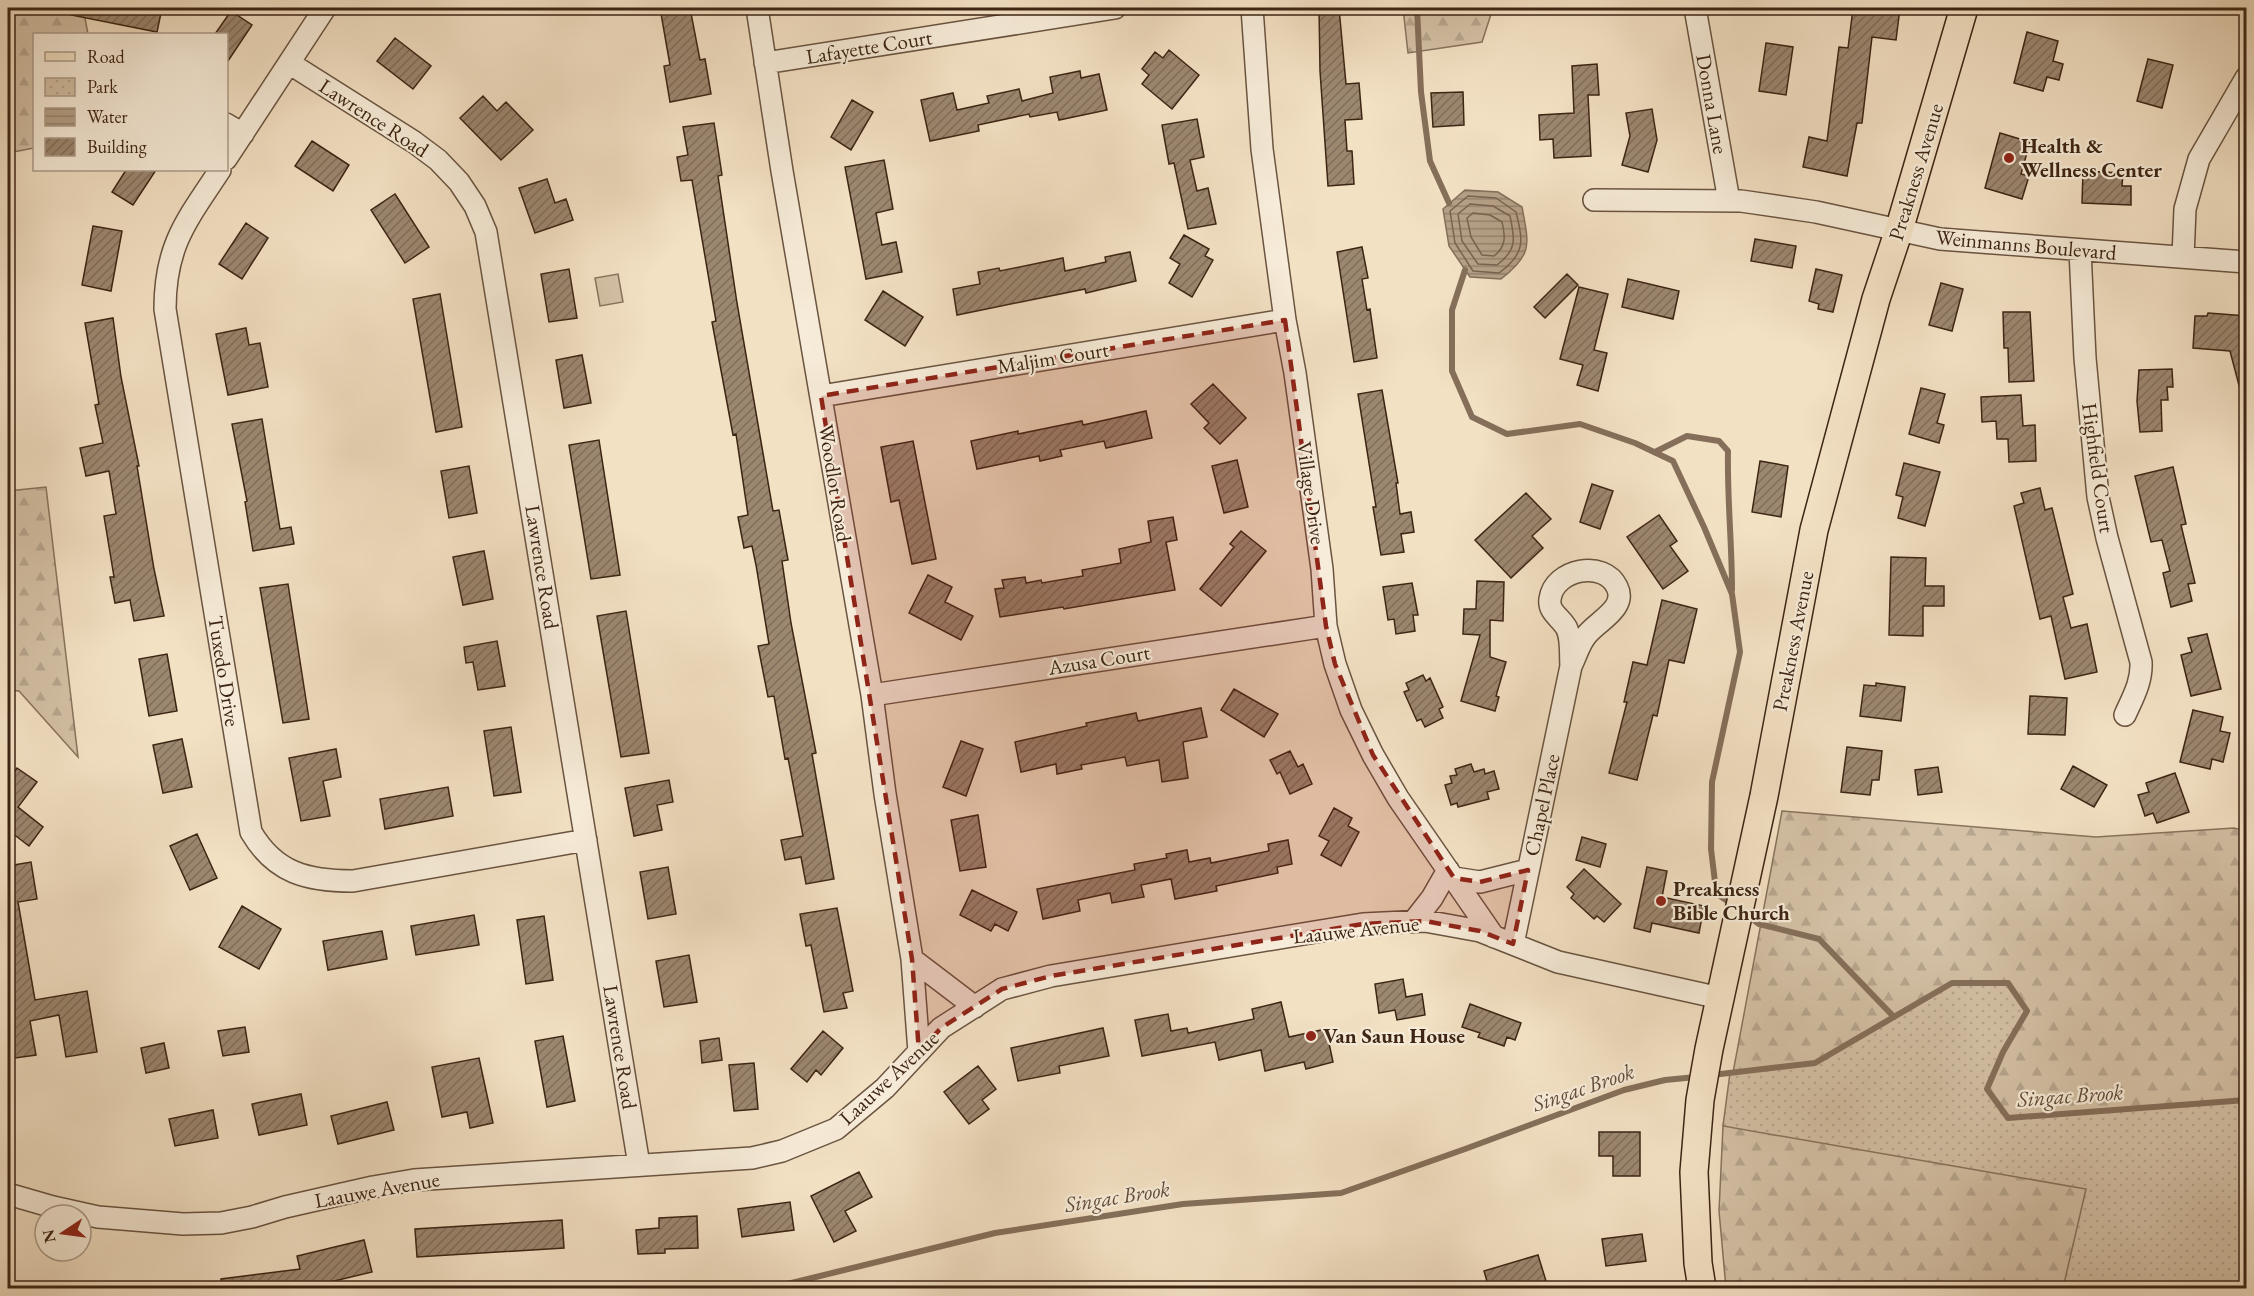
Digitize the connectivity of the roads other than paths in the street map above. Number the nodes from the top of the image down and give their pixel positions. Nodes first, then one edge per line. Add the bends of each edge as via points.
1 (325, 8) edge
2 (757, 8) edge
3 (1115, 8) edge
4 (1252, 8) edge
5 (1695, 8) edge
6 (1964, 8) edge
7 (289, 63) junction
8 (765, 63) junction
9 (2247, 78) edge
10 (235, 129) edge
11 (228, 152) edge
12 (219, 171) edge
13 (1593, 200) dead end
14 (1730, 201) junction
15 (1899, 230) junction
16 (2080, 250) junction
17 (2183, 257) junction
18 (2247, 262) edge
19 (1285, 320) junction
20 (821, 396) junction
21 (1326, 626) junction
22 (1571, 666) dead end
23 (872, 695) junction
24 (2125, 715) dead end
25 (586, 840) junction
26 (1528, 870) junction
27 (1451, 874) junction
28 (1414, 921) junction
29 (1503, 940) junction
30 (912, 959) junction
31 (1720, 998) junction
32 (975, 1007) junction
33 (919, 1052) junction
34 (639, 1165) junction
35 (8, 1194) edge
36 (1702, 1288) edge

1 - 7 street
2 - 8 street, Woodlot Road
3 - 8 street, Lafayette Court
4 - 19 street, Village Drive via 1262,149
5 - 14 street, Donna Lane
6 - 15 main road, Preakness Avenue
7 - 10 street
7 - 25 street, Lawrence Road via 438,160 475,206 486,232
8 - 20 street, Woodlot Road
9 - 17 street via 2199,159 2185,209
10 - 11 street
12 - 25 street, Tuxedo Drive via 182,228 171,255 165,309 251,832 261,848 286,869 329,881 352,881
13 - 14 street, Weinmanns Boulevard
14 - 15 street, Weinmanns Boulevard via 1816,212
15 - 16 street, Weinmanns Boulevard via 1940,239
15 - 31 main road, Preakness Avenue via 1876,298 1814,530 1764,796
16 - 17 street, Weinmanns Boulevard
16 - 24 street, Highfield Court via 2086,379 2098,497 2141,662 2142,673
17 - 18 street, Weinmanns Boulevard
19 - 20 street, Maljim Court
19 - 21 street, Village Drive via 1322,570
20 - 23 street, Woodlot Road
21 - 23 street, Azusa Court
21 - 27 street, Village Drive via 1351,710 1373,755
22 - 26 street, Chapel Place
23 - 30 street, Woodlot Road
25 - 34 street, Lawrence Road
26 - 27 street via 1480,882
26 - 29 street, Chapel Place
27 - 28 street
27 - 29 street, Village Drive
28 - 29 street, Laauwe Avenue via 1450,924
28 - 32 street, Laauwe Avenue via 1363,924 1051,976 1002,989
29 - 31 street, Laauwe Avenue via 1558,962
30 - 32 street
30 - 33 street, Woodlot Road
31 - 36 main road, Preakness Avenue via 1704,1076 1694,1172
32 - 33 street, Laauwe Avenue via 941,1028
33 - 34 street, Laauwe Avenue via 859,1111 836,1129 808,1142 752,1158
34 - 35 street, Laauwe Avenue via 414,1180 252,1217 192,1224 98,1217

